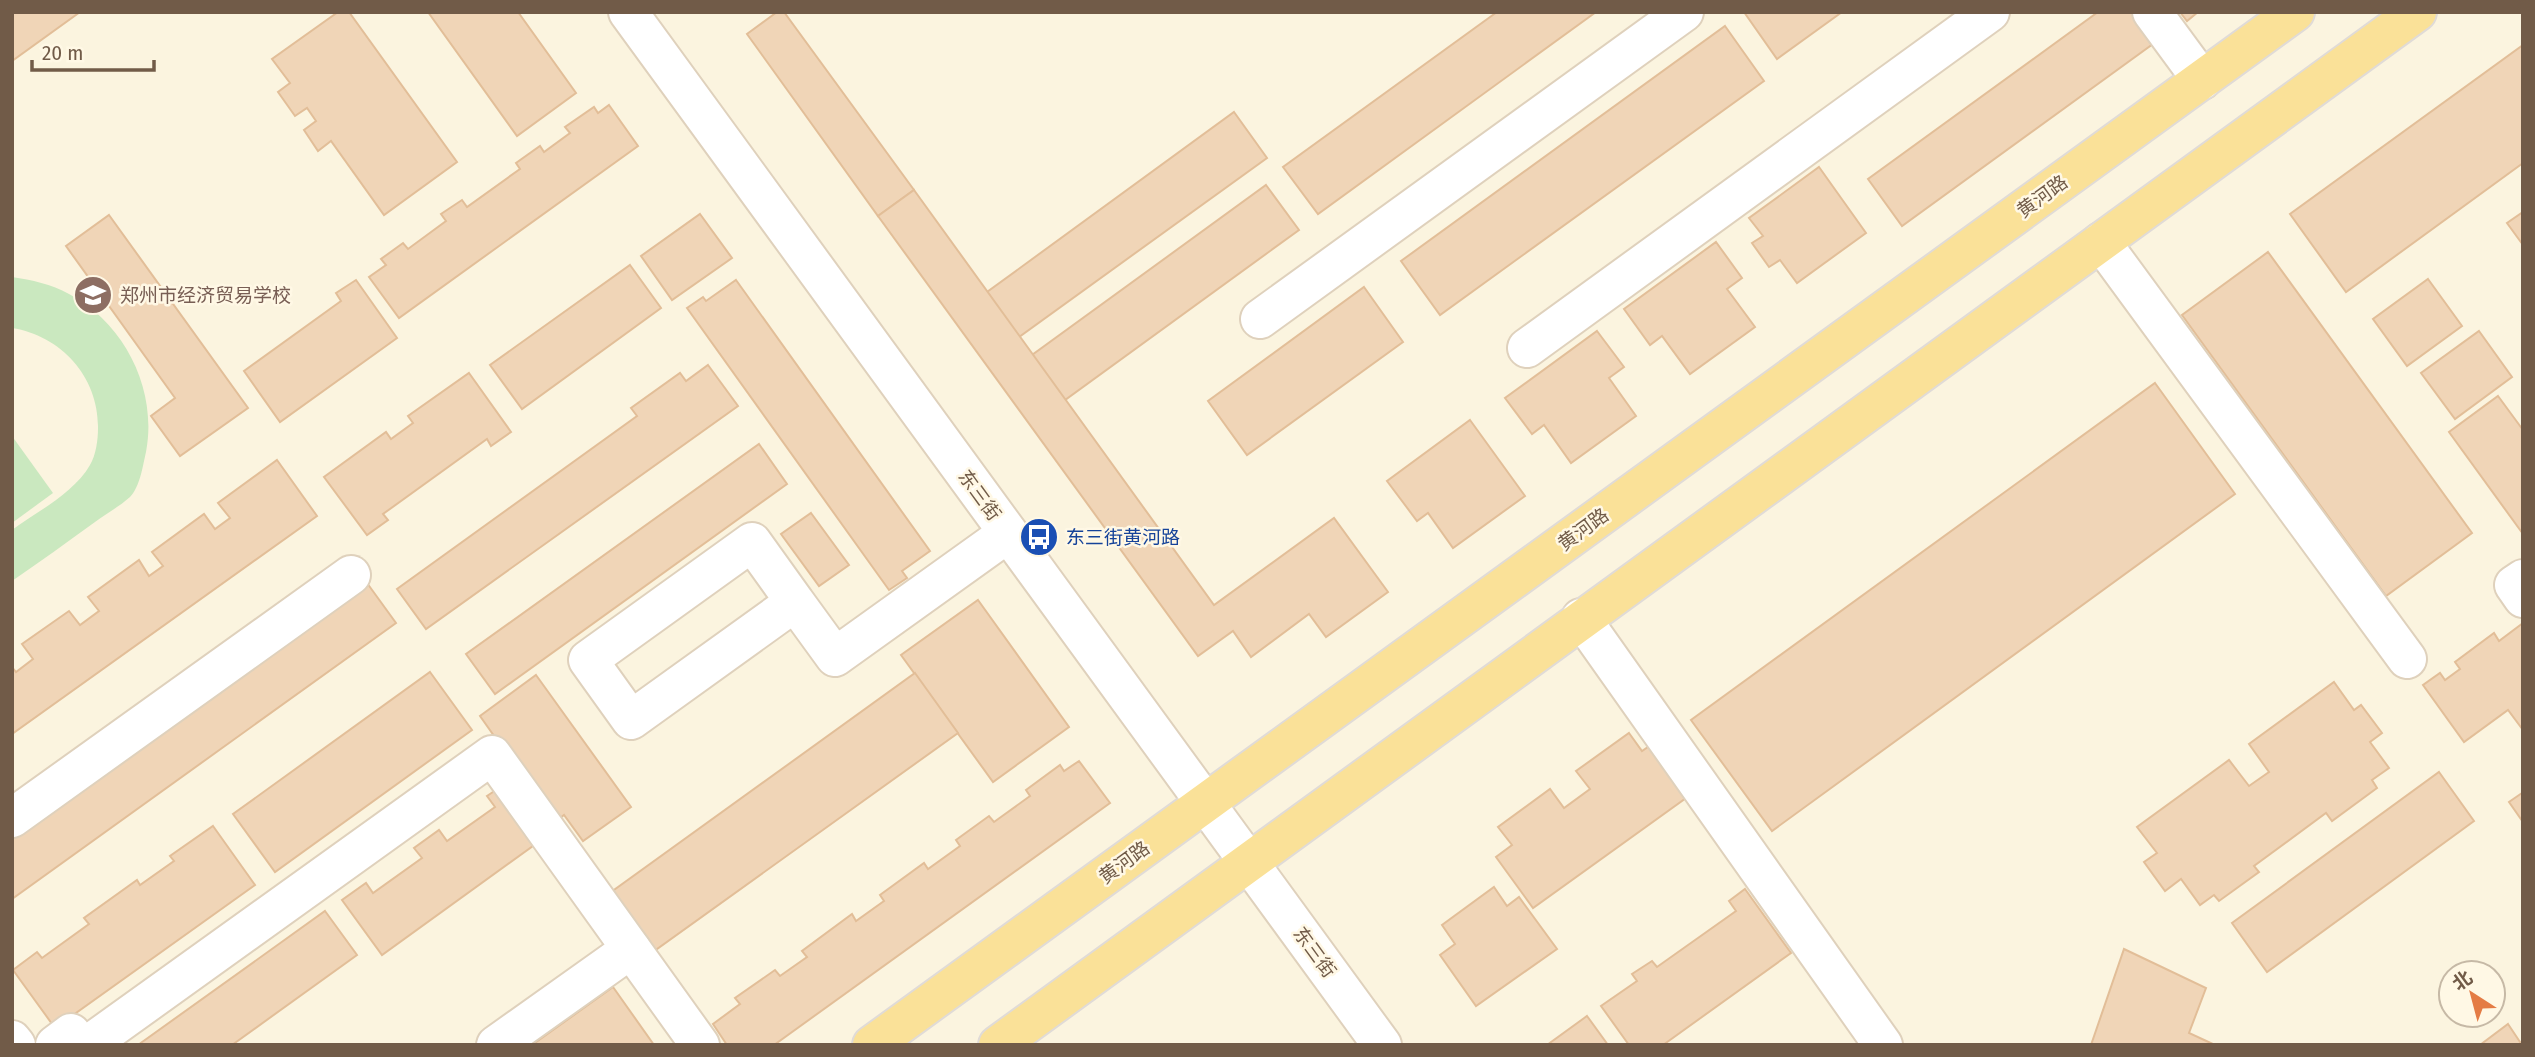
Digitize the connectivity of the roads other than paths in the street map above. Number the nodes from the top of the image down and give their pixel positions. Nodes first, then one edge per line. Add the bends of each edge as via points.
1 (628, 12) edge
2 (1684, 12) edge
3 (1990, 12) edge
4 (2152, 12) edge
5 (2295, 12) edge
6 (2417, 12) edge
7 (2202, 80) junction
8 (2101, 242) junction
9 (1260, 319) dead end
10 (1527, 348) dead end
11 (1008, 533) junction
12 (351, 575) dead end
13 (2523, 579) edge
14 (2523, 598) edge
15 (795, 602) junction
16 (1581, 618) junction
17 (2407, 659) dead end
18 (1205, 803) junction
19 (12, 818) edge
20 (1248, 861) junction
21 (631, 948) junction
22 (12, 1040) edge
23 (16, 1045) edge
24 (55, 1045) edge
25 (79, 1045) edge
26 (88, 1045) edge
27 (496, 1045) edge
28 (700, 1045) edge
29 (872, 1045) edge
30 (998, 1045) edge
31 (1382, 1045) edge
32 (1883, 1045) edge

1 - 11 street, 东三街
2 - 9 street
3 - 10 street
4 - 7 street
5 - 7 main road, 黄河路
6 - 8 main road
7 - 18 main road, 黄河路
8 - 16 main road
8 - 17 street
11 - 15 street via 835,657
11 - 18 street, 东三街
12 - 19 street
13 - 14 street via 2514,585
15 - 15 street via 631,720 588,660 752,542
16 - 20 main road
16 - 32 street
18 - 20 street, 东三街
18 - 29 main road, 黄河路
20 - 30 main road
20 - 31 street, 东三街
21 - 26 street via 492,755
21 - 27 street
21 - 28 street
22 - 23 street
24 - 25 street via 71,1034

